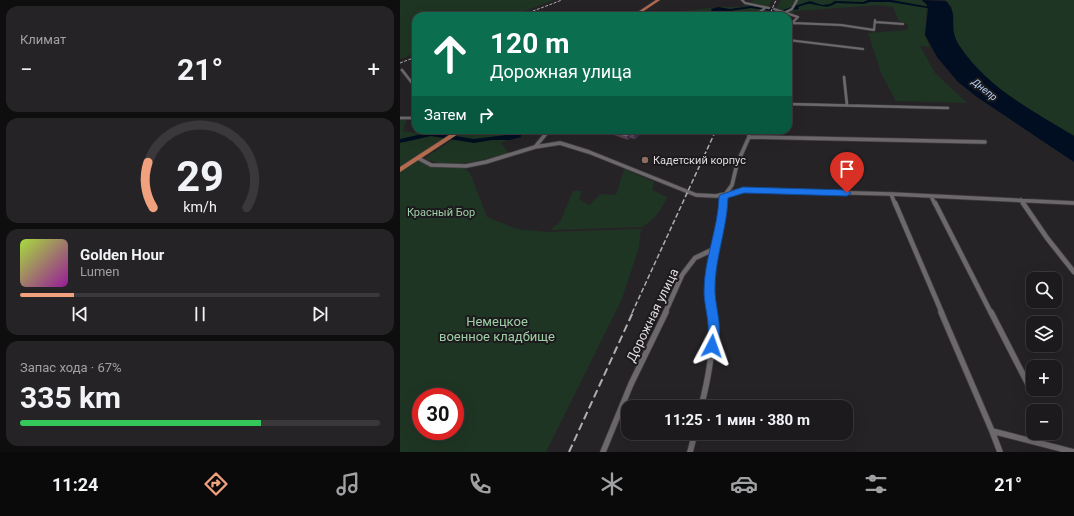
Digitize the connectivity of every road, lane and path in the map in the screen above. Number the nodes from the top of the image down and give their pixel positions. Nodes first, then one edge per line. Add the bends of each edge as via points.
1 (658, 0) edge
2 (742, 0) edge
3 (797, 0) edge
4 (765, 8) junction
5 (769, 8) dead end
6 (774, 9) dead end
7 (780, 11) junction
8 (640, 12) edge
9 (760, 12) edge
10 (784, 12) edge
11 (786, 12) joint
12 (792, 16) edge
13 (793, 22) joint
14 (903, 24) dead end
15 (792, 41) edge
16 (863, 50) dead end
17 (402, 70) dead end
18 (844, 77) dead end
19 (412, 83) edge
20 (792, 104) edge
21 (847, 105) junction
22 (948, 108) dead end
23 (400, 118) edge
24 (412, 118) edge
25 (455, 134) edge
26 (546, 134) edge
27 (749, 137) joint
28 (985, 142) dead end
29 (535, 147) junction
30 (418, 158) junction
31 (400, 170) edge
32 (891, 194) junction
33 (932, 196) junction
34 (723, 197) junction
35 (1021, 200) junction
36 (1074, 203) edge
37 (714, 250) junction
38 (1074, 272) edge
39 (1026, 380) edge
40 (703, 400) edge
41 (992, 431) junction
42 (693, 440) edge
43 (1063, 450) edge
44 (603, 452) edge
45 (690, 452) edge
46 (1000, 452) edge
47 (1074, 452) edge

1 - 8 main road
2 - 4 street
3 - 11 street via 792,9
4 - 5 street
4 - 9 street
6 - 7 street
7 - 10 street
7 - 11 street
12 - 13 street via 798,18
13 - 14 street via 871,30 875,29 875,21
15 - 16 street
17 - 19 street
18 - 21 street
20 - 21 street
21 - 22 street
23 - 24 street
25 - 30 main road
26 - 29 street
27 - 28 street
27 - 34 street via 737,164 732,185
29 - 30 street via 466,166 430,164
29 - 34 street via 560,143 589,152 688,193
30 - 31 main road
32 - 33 street
32 - 34 street via 743,190
32 - 41 street
33 - 35 street
33 - 39 street
34 - 37 street via 723,217
35 - 36 street
35 - 38 street
37 - 40 street via 710,291 714,332
37 - 44 street, Дорожная улица via 695,258 682,275 631,384
41 - 43 street
41 - 46 street
42 - 45 street
43 - 47 street

